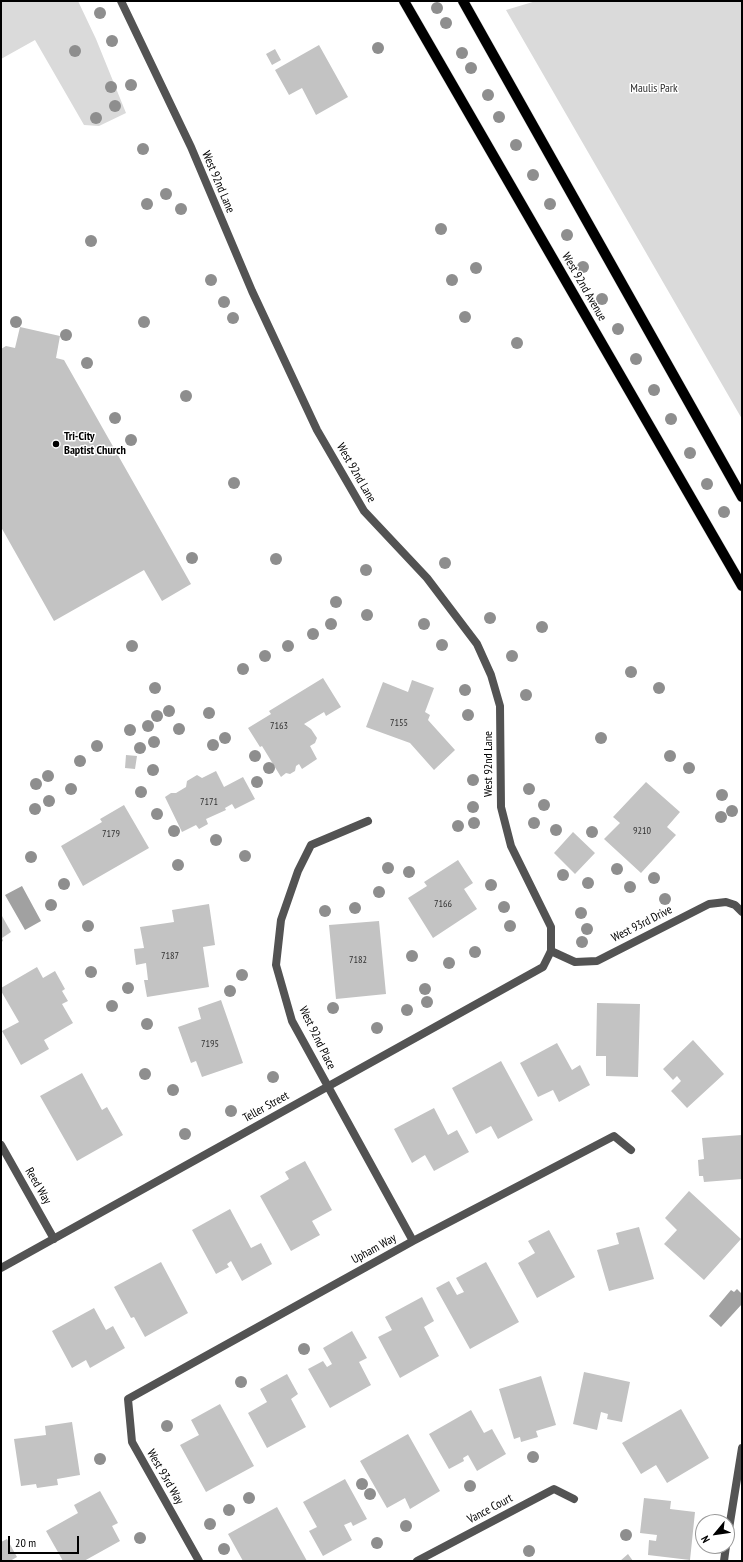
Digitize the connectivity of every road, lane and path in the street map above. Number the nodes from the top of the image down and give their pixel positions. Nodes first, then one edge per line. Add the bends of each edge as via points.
1 (122, 1) edge
2 (404, 1) edge
3 (463, 1) edge
4 (742, 497) edge
5 (742, 586) edge
6 (368, 821) dead end
7 (742, 912) edge
8 (551, 951) junction
9 (543, 968) joint
10 (328, 1086) junction
11 (1, 1145) edge
12 (631, 1150) dead end
13 (54, 1239) junction
14 (413, 1241) junction
15 (1, 1268) edge
16 (128, 1399) joint
17 (742, 1448) edge
18 (574, 1499) dead end
19 (731, 1514) edge
20 (199, 1561) edge
21 (418, 1561) edge

1 - 8 street, West 92nd Lane via 191,147 252,291 318,430 364,511 427,578 477,644 491,675 500,706 501,807 510,846 551,927
2 - 5 main road, West 92nd Avenue
3 - 4 main road
6 - 10 street, West 92nd Place via 311,845 298,871 281,920 276,965 292,1020
7 - 8 street, West 93rd Drive via 726,902 709,904 598,961 576,962
8 - 9 street, West 92nd Lane
9 - 10 street, Teller Street
10 - 13 street, Teller Street
10 - 14 street, West 92nd Place
11 - 13 street, Reed Way
12 - 14 street, Upham Way via 614,1136
13 - 15 street, Teller Street
14 - 16 street, Upham Way
16 - 20 street, West 93rd Way via 132,1442
17 - 19 street
18 - 21 street, Vance Court via 554,1489

